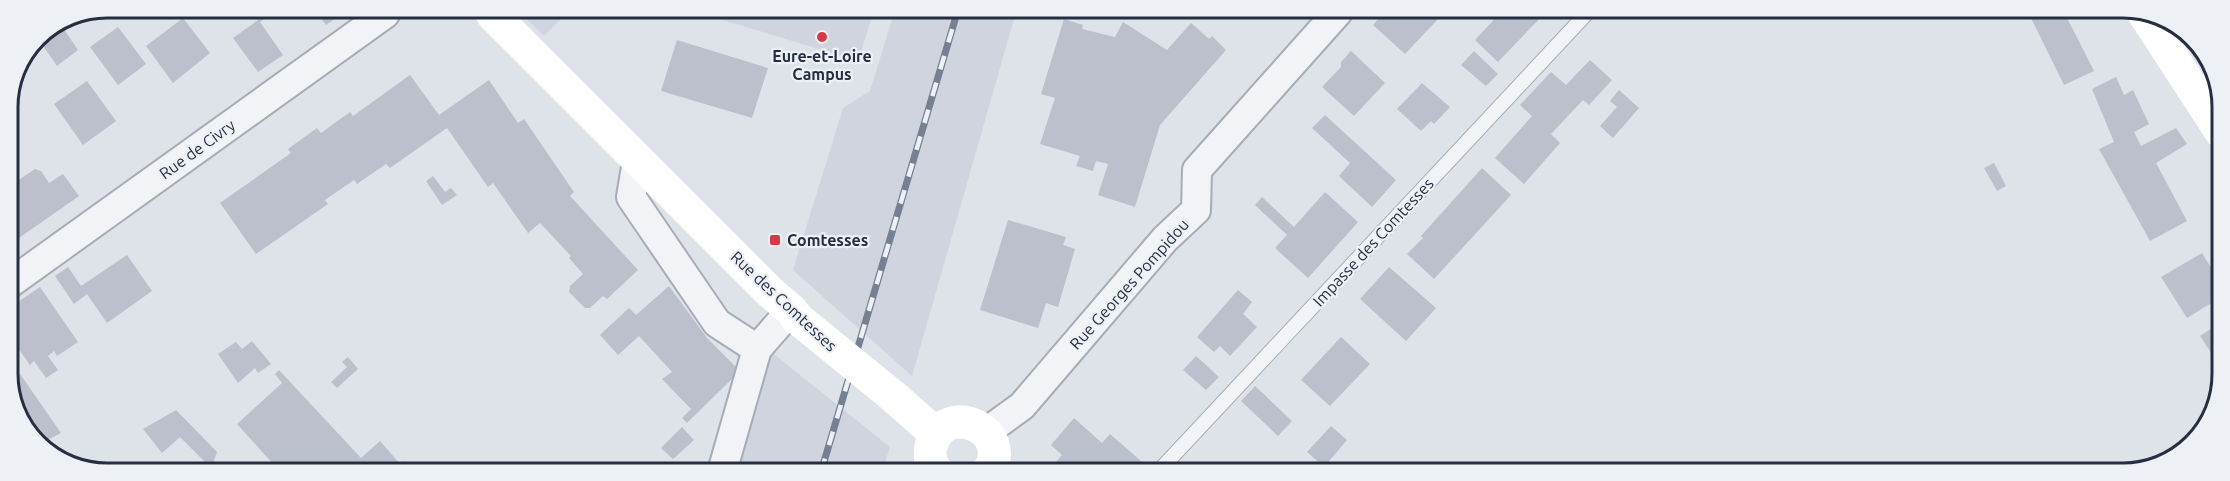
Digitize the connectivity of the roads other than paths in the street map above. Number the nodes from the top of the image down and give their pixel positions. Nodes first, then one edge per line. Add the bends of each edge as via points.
1 (379, 18) edge
2 (496, 18) edge
3 (1333, 18) edge
4 (1582, 18) edge
5 (2150, 22) edge
6 (2212, 118) edge
7 (638, 161) junction
8 (18, 278) edge
9 (794, 314) junction
10 (757, 349) junction
11 (986, 432) junction
12 (936, 434) junction
13 (725, 463) edge
14 (932, 463) edge
15 (991, 463) edge
16 (1165, 463) edge

1 - 8 street, Rue de Civry
2 - 7 street, Rue des Comtesses
3 - 11 street, Rue Georges Pompidou via 1197,170 1196,210 1165,239 1022,406
4 - 16 lane, Impasse des Comtesses
5 - 6 street
7 - 9 street, Rue des Comtesses
7 - 10 street via 631,197 717,324
9 - 10 street
9 - 12 street, Rue des Comtesses, bridge
10 - 13 street
11 - 12 street via 961,422
11 - 15 street via 994,450
12 - 14 street via 930,451

